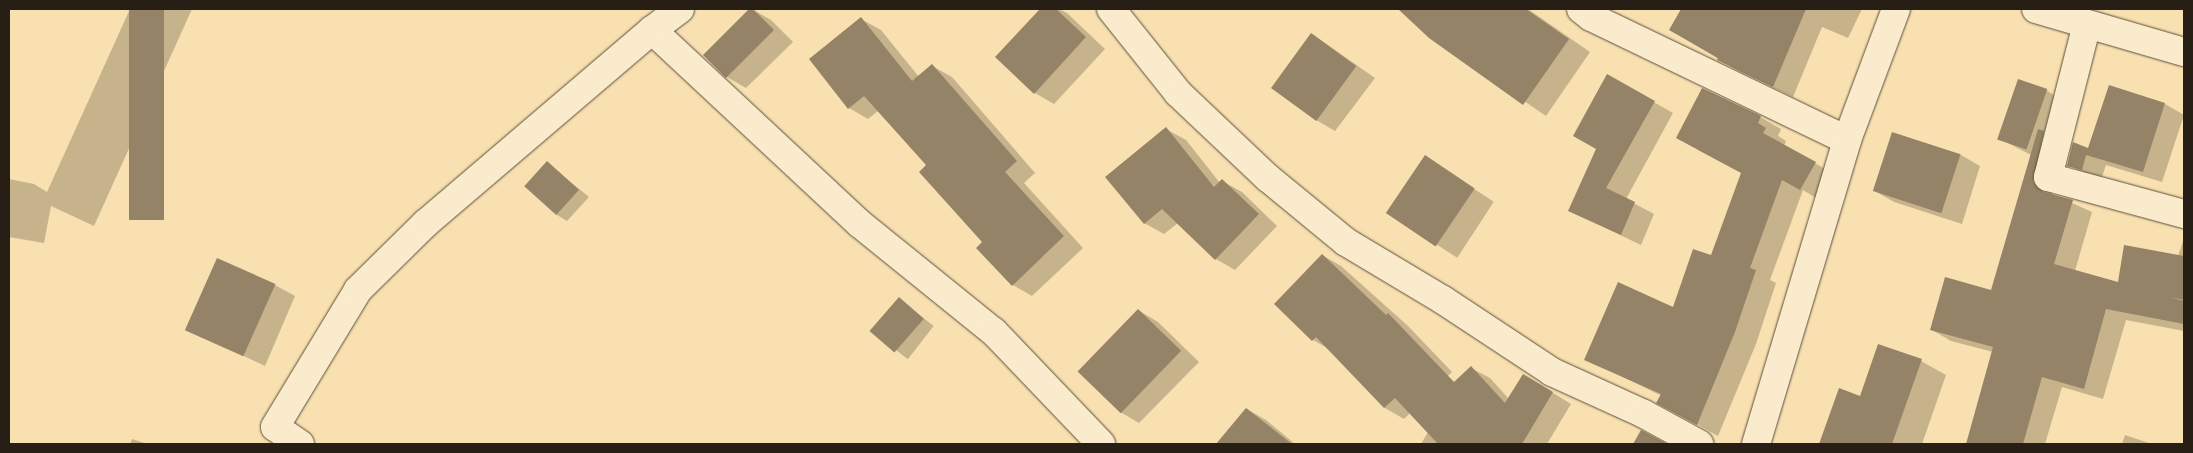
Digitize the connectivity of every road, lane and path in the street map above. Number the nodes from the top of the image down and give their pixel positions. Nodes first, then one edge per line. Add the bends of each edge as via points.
1 (680, 9) edge
2 (1111, 9) edge
3 (1581, 9) edge
4 (1896, 9) edge
5 (2036, 9) edge
6 (2087, 24) junction
7 (652, 30) junction
8 (2184, 52) edge
9 (1847, 140) junction
10 (2184, 214) edge
11 (300, 444) edge
12 (1101, 444) edge
13 (1698, 444) edge
14 (1756, 444) edge

1 - 7 street
2 - 13 street via 1178,93 1268,178 1346,242 1443,300 1552,372 1644,414
3 - 9 street via 1591,17
4 - 9 street
5 - 6 street
6 - 8 street
6 - 10 street via 2048,176
7 - 11 street via 426,223 358,290 275,427
7 - 12 street via 860,224 994,332
9 - 14 street

